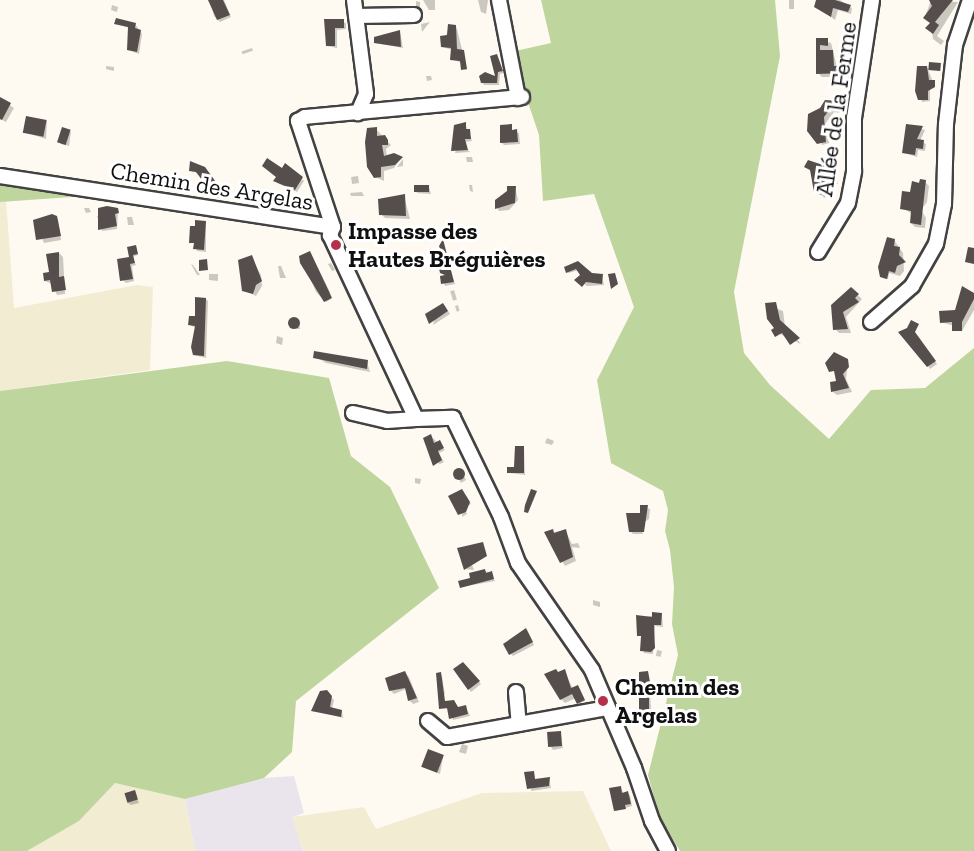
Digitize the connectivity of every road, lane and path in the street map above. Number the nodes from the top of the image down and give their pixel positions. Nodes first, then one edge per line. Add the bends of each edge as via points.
1 (354, 0) edge
2 (499, 0) edge
3 (872, 0) edge
4 (970, 0) edge
5 (414, 15) dead end
6 (356, 16) junction
7 (358, 113) junction
8 (0, 176) edge
9 (333, 228) junction
10 (818, 252) dead end
11 (872, 322) dead end
12 (353, 413) dead end
13 (416, 419) junction
14 (516, 692) dead end
15 (606, 708) junction
16 (428, 721) dead end
17 (519, 724) junction
18 (668, 851) edge

1 - 6 street
2 - 7 street via 520,98
3 - 10 street, Allée de la Ferme via 854,118 854,171 848,203
4 - 11 street via 955,45 946,124 944,204 936,244 912,286
5 - 6 street
6 - 7 street via 366,94
7 - 9 street via 305,117 298,121 331,212
8 - 9 street, Chemin des Argelas
9 - 13 street, Chemin des Argelas via 330,235
12 - 13 street via 387,421
13 - 15 street via 453,418 518,563 592,670
14 - 17 street
15 - 17 street
15 - 18 street
16 - 17 street via 447,737

